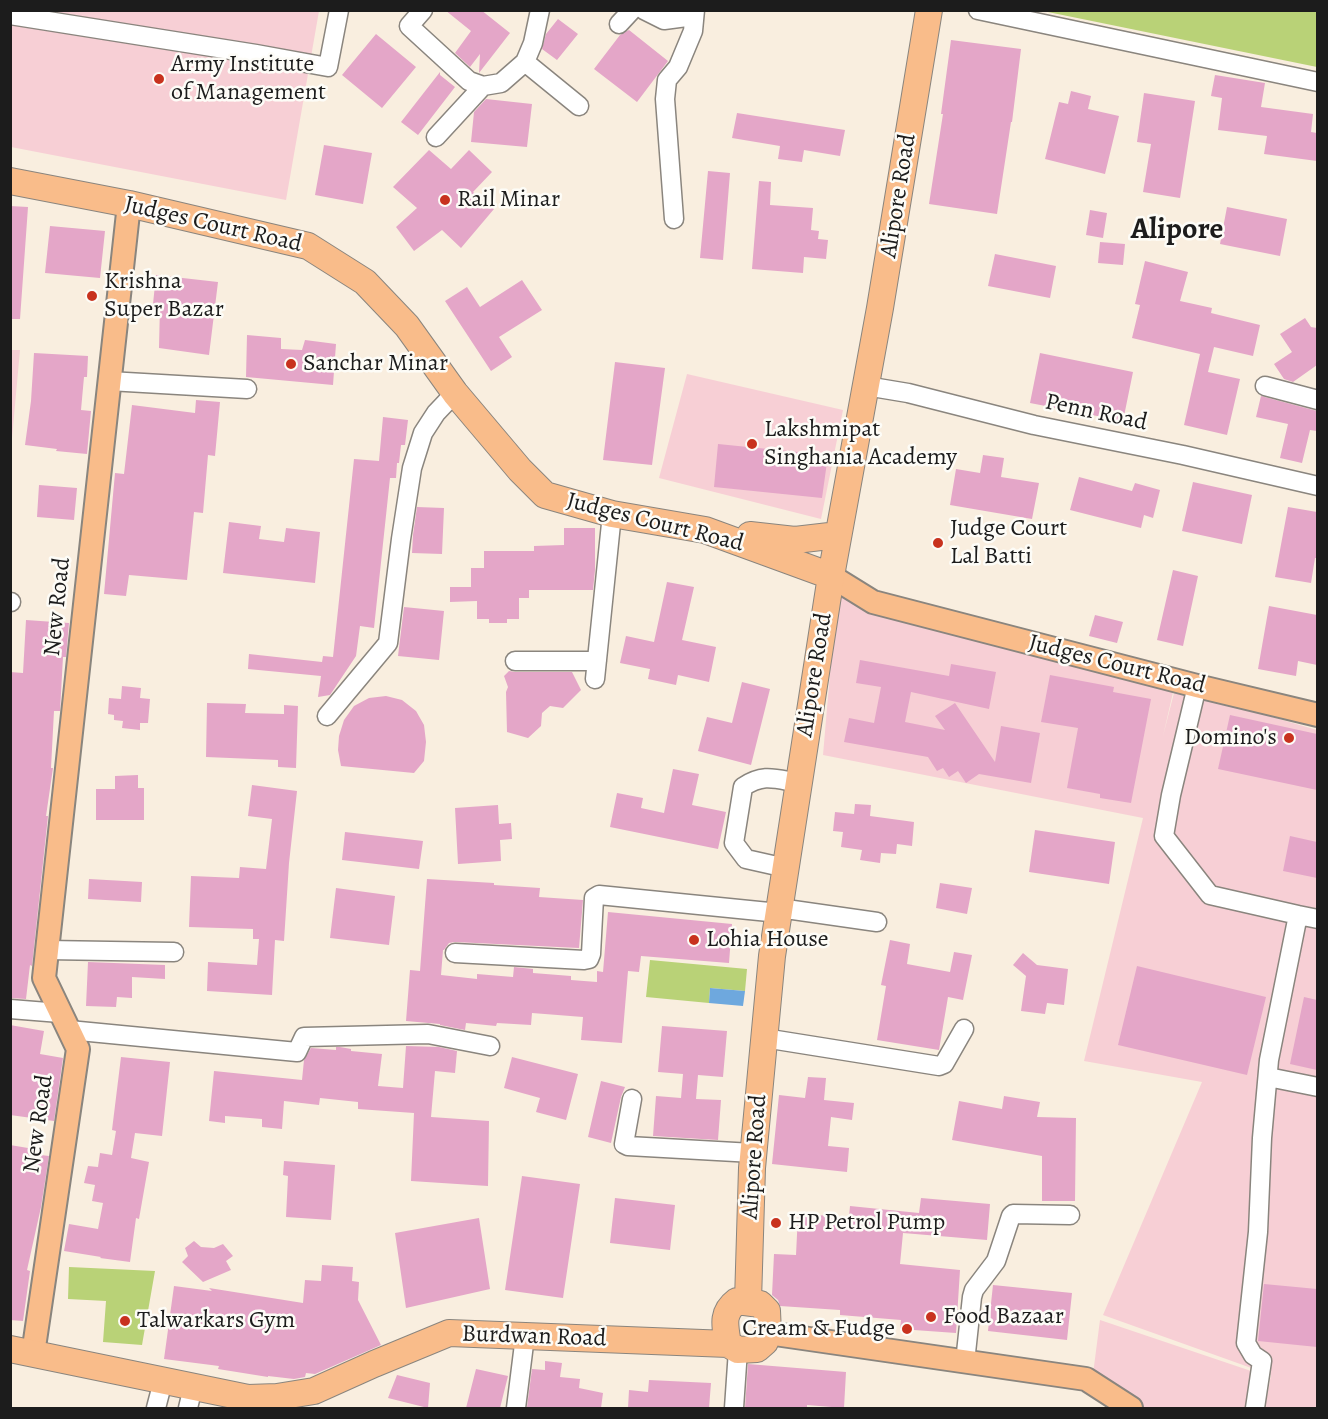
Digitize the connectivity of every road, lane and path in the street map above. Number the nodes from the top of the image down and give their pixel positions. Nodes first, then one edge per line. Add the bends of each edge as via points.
1 (339, 10) edge
2 (423, 10) edge
3 (540, 10) edge
4 (644, 10) edge
5 (929, 10) edge
6 (978, 10) edge
7 (695, 13) edge
8 (10, 15) edge
9 (525, 62) junction
10 (1317, 82) edge
11 (483, 86) junction
12 (579, 106) dead end
13 (436, 137) dead end
14 (10, 181) edge
15 (129, 204) junction
16 (674, 219) dead end
17 (110, 381) junction
18 (866, 386) junction
19 (1265, 386) dead end
20 (247, 389) dead end
21 (455, 393) junction
22 (1317, 400) edge
23 (1317, 486) edge
24 (612, 514) junction
25 (705, 530) junction
26 (838, 535) junction
27 (831, 576) junction
28 (515, 661) dead end
29 (1197, 686) junction
30 (1317, 715) edge
31 (327, 716) dead end
32 (799, 783) junction
33 (786, 868) junction
34 (682, 913) dead end
35 (778, 914) junction
36 (1298, 915) junction
37 (1317, 919) edge
38 (877, 922) dead end
39 (47, 950) junction
40 (174, 952) dead end
41 (455, 953) dead end
42 (10, 1009) edge
43 (64, 1021) junction
44 (964, 1029) dead end
45 (764, 1038) junction
46 (490, 1046) dead end
47 (1268, 1077) junction
48 (1317, 1087) edge
49 (632, 1099) dead end
50 (753, 1154) junction
51 (1070, 1215) dead end
52 (973, 1268) dead end
53 (748, 1301) junction
54 (768, 1333) junction
55 (525, 1336) junction
56 (733, 1347) junction
57 (22, 1352) edge
58 (963, 1361) junction
59 (162, 1381) junction
60 (190, 1398) edge
61 (285, 1402) edge
62 (156, 1408) edge
63 (516, 1408) edge
64 (734, 1408) edge
65 (1131, 1408) edge
66 (1255, 1408) edge

1 - 8 street via 328,67
2 - 11 street via 409,26 469,81
3 - 9 street
4 - 7 street via 663,20
5 - 18 highway, Alipore Road
6 - 10 street
7 - 16 street via 693,31 682,58 667,80 665,99
9 - 11 street via 501,83
9 - 12 street
11 - 13 street
14 - 15 highway, Judges Court Road
15 - 17 main road, New Road
15 - 21 highway, Judges Court Road via 308,246 364,282 407,326
17 - 20 street
17 - 39 main road, New Road
18 - 23 street, Penn Road
18 - 26 highway, Alipore Road
19 - 22 street
21 - 24 highway, Judges Court Road via 545,495
21 - 31 street via 423,433 412,468 388,643
24 - 25 highway, Judges Court Road
24 - 28 street via 596,670
25 - 26 highway via 795,540
25 - 27 highway, Judges Court Road
26 - 27 highway, Alipore Road
27 - 29 main road, Judges Court Road via 873,602
27 - 32 highway, Alipore Road
29 - 30 main road, Judges Court Road
29 - 36 street via 1164,836 1210,896
32 - 33 highway, Alipore Road
32 - 33 street via 767,778 743,787 734,843 746,859
33 - 35 highway, Alipore Road
34 - 35 street
35 - 38 street
35 - 41 street via 599,895 594,898 589,958
35 - 45 highway, Alipore Road
36 - 37 street
36 - 47 street
39 - 40 street
39 - 43 main road, New Road via 44,978
42 - 43 street
43 - 46 street via 297,1052 304,1036 428,1034
43 - 57 main road, New Road via 78,1049
44 - 45 street via 944,1064 939,1066
45 - 50 highway, Alipore Road
47 - 48 street
47 - 66 street via 1246,1343 1262,1361
49 - 50 street via 624,1144 628,1146
50 - 53 highway, Alipore Road
51 - 58 street via 1011,1216 996,1261 974,1290
52 - 58 street
53 - 54 highway via 767,1311
53 - 56 highway via 737,1300 729,1307 725,1321
54 - 56 highway via 757,1349
54 - 58 main road
55 - 56 highway, Burdwan Road
55 - 61 highway, Burdwan Road via 449,1334
55 - 63 street
56 - 64 street
57 - 59 highway, Burdwan Road
58 - 65 main road via 1086,1379
59 - 60 highway, Burdwan Road
59 - 62 street
60 - 61 highway, Burdwan Road

